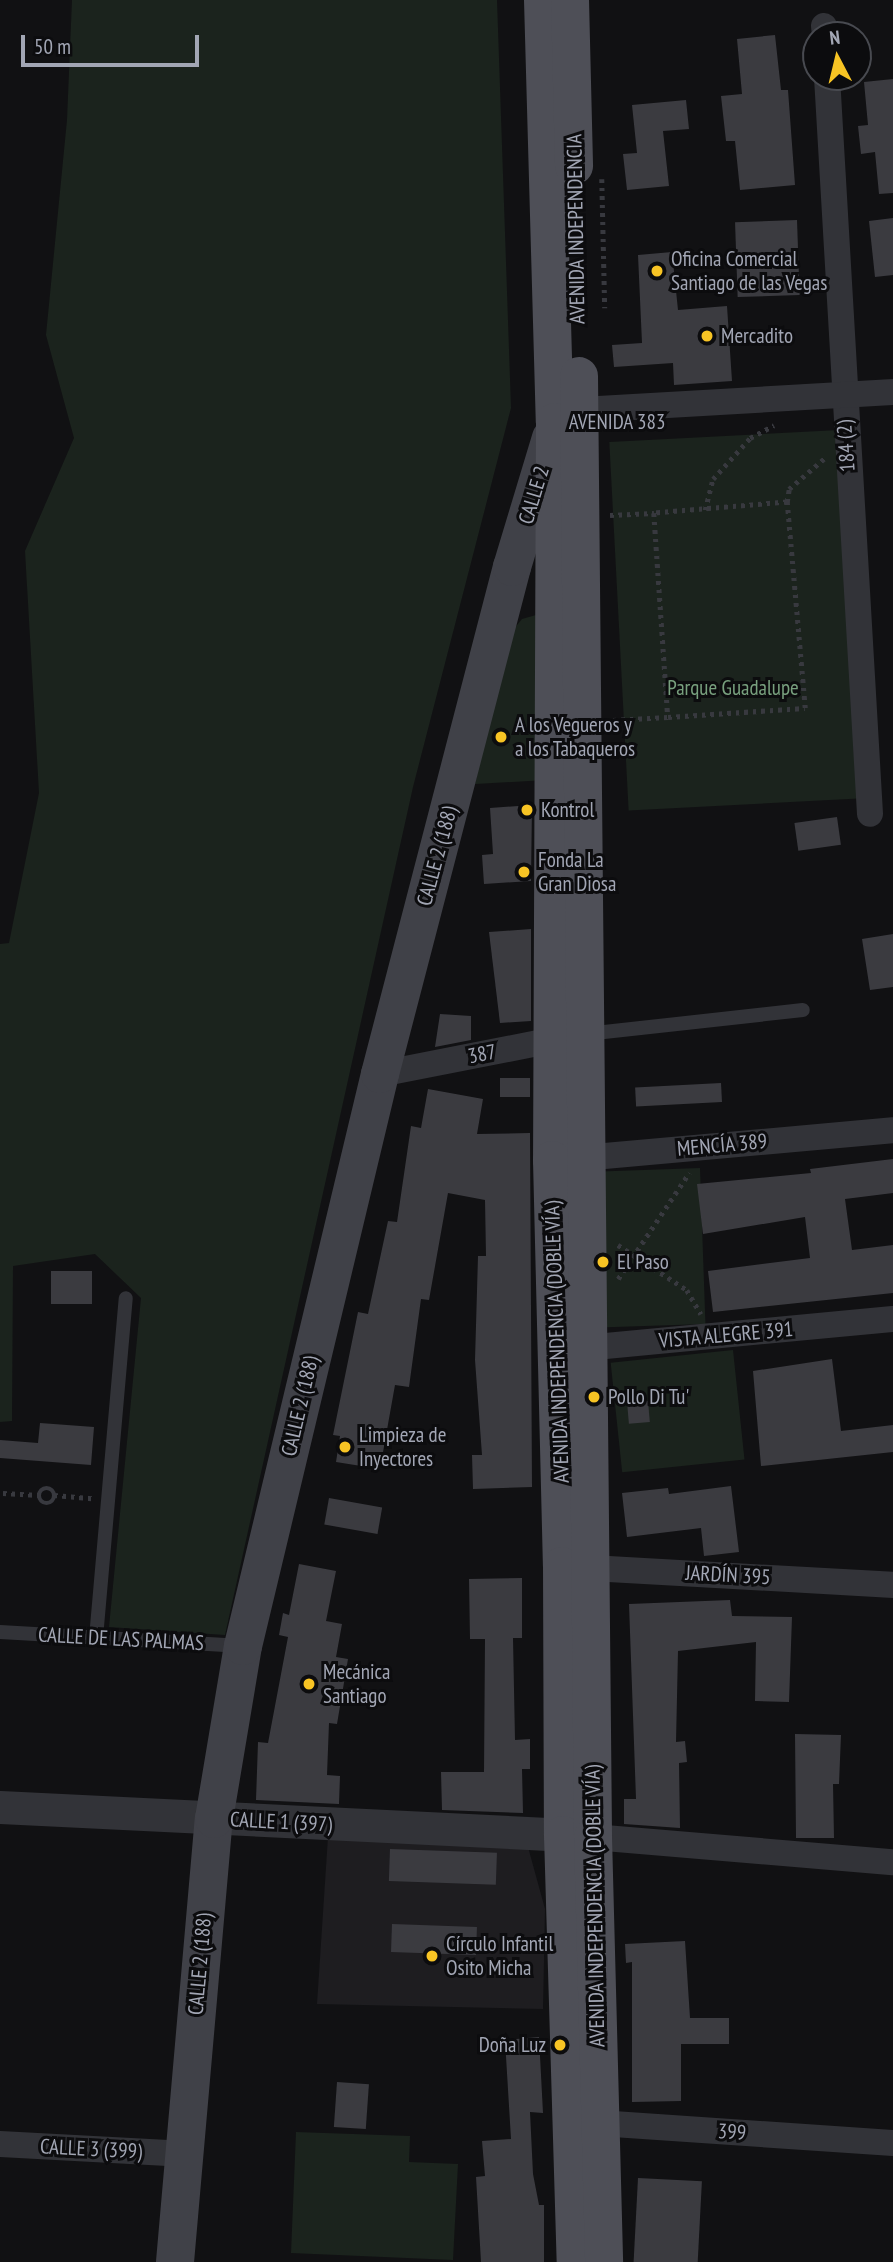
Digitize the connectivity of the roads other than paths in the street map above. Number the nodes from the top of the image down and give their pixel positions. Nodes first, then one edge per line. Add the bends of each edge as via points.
1 (543, 0) edge
2 (570, 0) edge
3 (828, 91) edge
4 (893, 392) edge
5 (844, 404) junction
6 (893, 411) edge
7 (575, 429) junction
8 (512, 566) joint
9 (870, 814) dead end
10 (803, 1010) dead end
11 (568, 1037) junction
12 (380, 1074) junction
13 (893, 1130) edge
14 (569, 1159) junction
15 (126, 1298) dead end
16 (893, 1319) edge
17 (574, 1349) junction
18 (576, 1567) junction
19 (893, 1585) edge
20 (0, 1632) edge
21 (96, 1637) junction
22 (243, 1646) junction
23 (0, 1807) edge
24 (214, 1819) junction
25 (578, 1836) junction
26 (893, 1862) edge
27 (586, 2122) junction
28 (0, 2144) edge
29 (893, 2144) edge
30 (182, 2154) junction
31 (175, 2262) edge
32 (576, 2262) edge
33 (604, 2262) edge

1 - 7 main road, AVENIDA INDEPENDENCIA
2 - 7 main road, AVENIDA INDEPENDENCIA
3 - 5 street, 184 (2)
4 - 5 street, AVENIDA 383
5 - 6 street, AVENIDA 383
5 - 7 street, AVENIDA 383
5 - 7 street, AVENIDA 383 via 791,416
5 - 9 street, 184 (2)
7 - 8 main road, CALLE 2
7 - 11 main road, AVENIDA INDEPENDENCIA (DOBLE VÍA)
7 - 11 main road, AVENIDA INDEPENDENCIA (DOBLE VÍA) via 583,516
8 - 12 main road, CALLE 2 (188)
10 - 11 lane
11 - 12 street, 387
11 - 14 main road, AVENIDA INDEPENDENCIA (DOBLE VÍA)
12 - 22 main road, CALLE 2 (188)
13 - 14 street, MENCÍA 389
14 - 17 main road, AVENIDA INDEPENDENCIA (DOBLE VÍA)
14 - 17 main road, AVENIDA INDEPENDENCIA (DOBLE VÍA) via 586,1223
15 - 21 lane
16 - 17 street, VISTA ALEGRE 391
17 - 18 main road, AVENIDA INDEPENDENCIA (DOBLE VÍA)
18 - 19 street, JARDÍN 395
18 - 25 main road, AVENIDA INDEPENDENCIA (DOBLE VÍA)
20 - 21 lane, CALLE DE LAS PALMAS
21 - 22 lane, CALLE DE LAS PALMAS
22 - 24 main road, CALLE 2 (188)
23 - 24 street, CALLE 1 (397)
24 - 25 street, CALLE 1 (397)
24 - 30 main road, CALLE 2 (188)
25 - 26 street, CALLE 1 (397)
25 - 27 main road, AVENIDA INDEPENDENCIA (DOBLE VÍA)
27 - 29 street, 399
27 - 32 main road, AVENIDA INDEPENDENCIA (DOBLE VÍA)
27 - 33 main road, AVENIDA INDEPENDENCIA (DOBLE VÍA)
28 - 30 street, CALLE 3 (399)
30 - 31 main road, CALLE 2 (188)

